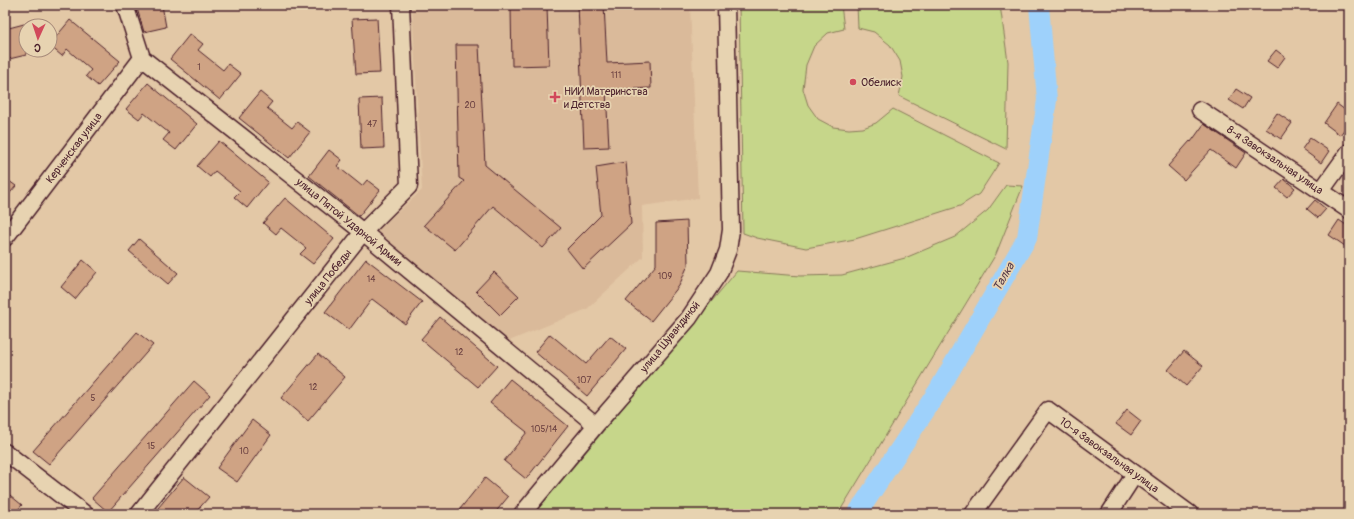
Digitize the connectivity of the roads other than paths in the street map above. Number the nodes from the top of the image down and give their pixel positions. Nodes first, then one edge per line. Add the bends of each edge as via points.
1 (125, 5) edge
2 (401, 5) edge
3 (726, 5) edge
4 (142, 58) junction
5 (1200, 110) dead end
6 (1349, 152) edge
7 (1321, 191) junction
8 (1349, 210) edge
9 (363, 232) junction
10 (5, 238) edge
11 (596, 425) junction
12 (5, 452) edge
13 (1135, 474) junction
14 (85, 514) edge
15 (139, 514) edge
16 (522, 514) edge
17 (973, 514) edge
18 (1109, 514) edge
19 (1190, 514) edge

1 - 4 street
2 - 9 street, улица Победы via 409,186
3 - 11 street, улица Шувандиной via 731,230 728,250 719,273 689,318
4 - 9 street, улица Пятой Ударной Армии
4 - 10 street, Керченская улица
5 - 7 street, 8-я Завокзальная улица
6 - 7 street
7 - 8 street, 8-я Завокзальная улица
9 - 11 street, улица Пятой Ударной Армии
9 - 15 street, улица Победы
11 - 16 street, улица Шувандиной
12 - 14 street
13 - 17 street, 10-я Завокзальная улица via 1048,410
13 - 18 street
13 - 19 street, 10-я Завокзальная улица

